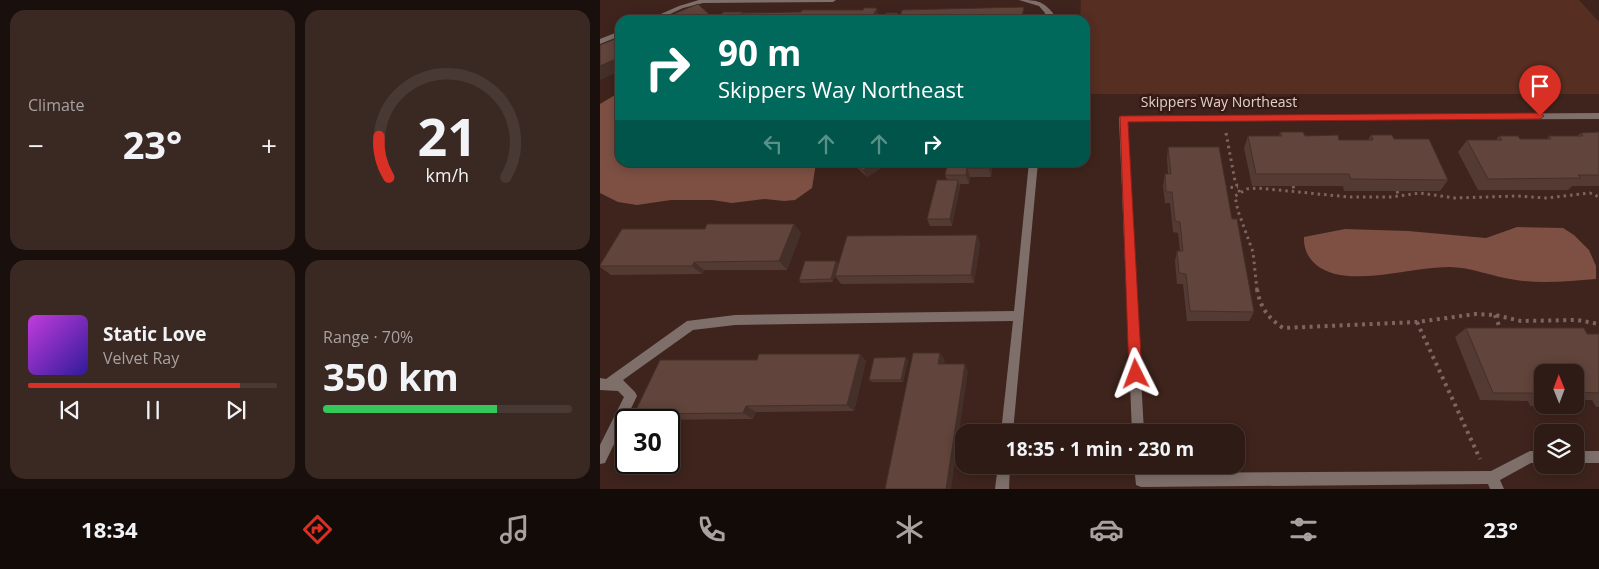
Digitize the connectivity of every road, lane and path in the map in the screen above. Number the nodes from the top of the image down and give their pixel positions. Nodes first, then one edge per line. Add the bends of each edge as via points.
1 (833, 0) edge
2 (1022, 0) edge
3 (663, 15) edge
4 (1049, 15) edge
5 (615, 35) edge
6 (600, 42) edge
7 (1599, 116) edge
8 (1224, 118) junction
9 (1034, 167) edge
10 (1293, 186) edge
11 (1238, 187) junction
12 (1221, 188) edge
13 (1519, 190) edge
14 (1295, 191) junction
15 (1397, 191) edge
16 (1240, 193) junction
17 (1399, 196) junction
18 (1524, 196) junction
19 (1598, 196) edge
20 (1248, 275) edge
21 (1254, 275) junction
22 (1495, 315) junction
23 (1019, 316) junction
24 (1416, 322) junction
25 (1599, 324) edge
26 (1503, 337) edge
27 (604, 384) edge
28 (1008, 424) edge
29 (1138, 424) edge
30 (1534, 456) edge
31 (1584, 457) edge
32 (1599, 457) edge
33 (600, 458) edge
34 (1003, 474) edge
35 (1141, 474) edge
36 (1419, 483) edge
37 (1494, 483) edge
38 (1002, 489) edge

1 - 3 street via 703,2
2 - 4 street via 1041,4
5 - 6 street
7 - 8 street, Skippers Way Northeast
8 - 11 path
8 - 29 street, Skippers Way Northeast via 1123,118
9 - 23 street
10 - 14 path
11 - 12 path
11 - 16 path
13 - 18 path
14 - 16 path via 1258,188
14 - 17 path via 1349,197
15 - 17 path
16 - 21 path via 1235,196 1236,205 1253,251
17 - 18 path via 1420,193 1455,198
18 - 19 path via 1546,198 1590,193
20 - 21 path
21 - 24 path via 1266,313 1272,323 1283,328
22 - 24 path via 1476,314
22 - 25 path via 1521,321 1577,320
22 - 26 path
23 - 27 street via 735,320 691,325
23 - 28 street
24 - 37 path via 1473,447
27 - 33 street via 621,385 631,396
30 - 37 street
31 - 32 street
34 - 38 street
35 - 36 street via 1141,480
36 - 37 street

